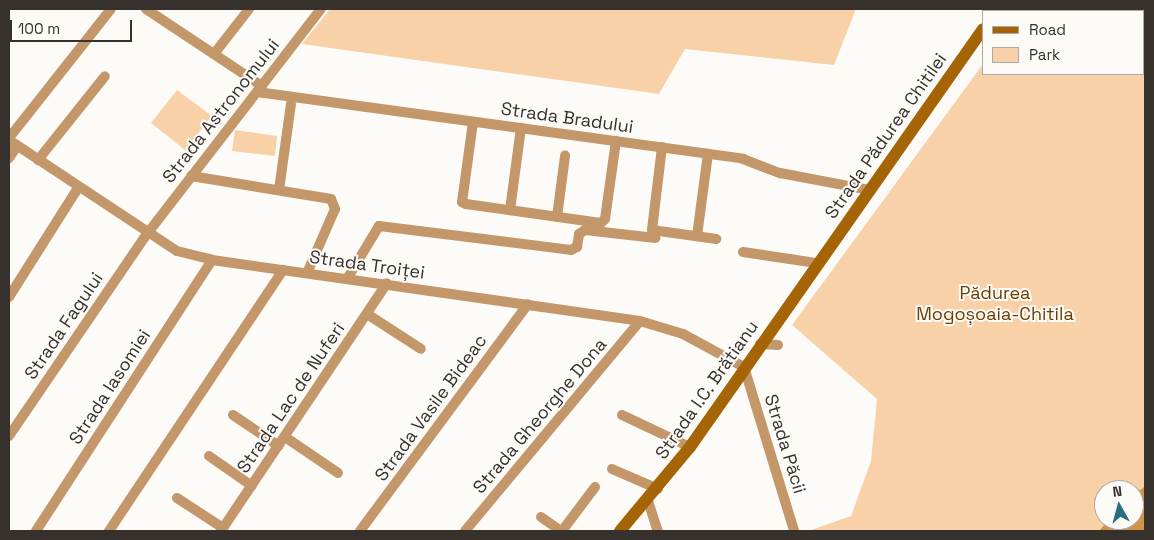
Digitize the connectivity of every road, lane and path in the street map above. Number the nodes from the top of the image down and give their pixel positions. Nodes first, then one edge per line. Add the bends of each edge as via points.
1 (112, 9) edge
2 (146, 9) edge
3 (248, 9) edge
4 (321, 9) edge
5 (982, 30) edge
6 (214, 54) junction
7 (105, 76) dead end
8 (260, 89) junction
9 (291, 104) dead end
10 (474, 122) junction
11 (521, 128) junction
12 (11, 141) edge
13 (616, 141) junction
14 (662, 147) junction
15 (708, 154) junction
16 (565, 156) dead end
17 (9, 158) edge
18 (38, 160) junction
19 (191, 176) junction
20 (78, 188) junction
21 (279, 190) junction
22 (870, 190) junction
23 (510, 210) junction
24 (558, 216) junction
25 (147, 234) junction
26 (697, 236) junction
27 (656, 238) dead end
28 (716, 239) dead end
29 (744, 252) dead end
30 (212, 260) junction
31 (817, 263) junction
32 (283, 270) junction
33 (307, 273) junction
34 (347, 279) junction
35 (387, 283) junction
36 (9, 297) edge
37 (528, 304) junction
38 (367, 314) junction
39 (640, 321) junction
40 (760, 344) junction
41 (778, 344) dead end
42 (421, 349) dead end
43 (744, 367) junction
44 (233, 415) dead end
45 (622, 415) dead end
46 (9, 436) edge
47 (282, 442) junction
48 (690, 447) junction
49 (209, 456) dead end
50 (612, 468) dead end
51 (338, 473) dead end
52 (252, 486) junction
53 (595, 487) dead end
54 (658, 489) junction
55 (177, 498) dead end
56 (648, 501) junction
57 (540, 517) dead end
58 (222, 530) edge
59 (36, 531) edge
60 (109, 531) edge
61 (360, 531) edge
62 (465, 531) edge
63 (562, 531) edge
64 (620, 531) edge
65 (658, 531) edge
66 (794, 531) edge

1 - 12 street
2 - 6 street
3 - 6 street
4 - 8 street, Strada Astronomului
5 - 22 main road, Strada Pădurea Chitilei
6 - 8 street
7 - 18 street
8 - 10 street, Strada Bradului
8 - 19 street, Strada Astronomului
9 - 21 street
10 - 11 street, Strada Bradului
10 - 23 street via 462,202
11 - 13 street, Strada Bradului
11 - 23 street
12 - 17 street
12 - 18 street, Strada Troiței
13 - 14 street, Strada Bradului
13 - 24 street via 604,221
14 - 15 street, Strada Bradului
14 - 26 street via 652,230
15 - 22 street, Strada Bradului via 743,159 780,174
15 - 26 street
16 - 24 street
18 - 20 street, Strada Troiței
19 - 21 street
19 - 25 street, Strada Astronomului
20 - 25 street, Strada Troiței
20 - 36 street
21 - 33 street via 328,197 334,202 335,209
22 - 31 main road, Strada Pădurea Chitilei
23 - 24 street
25 - 30 street, Strada Troiței via 177,252
25 - 46 street, Strada Fagului
26 - 28 street
27 - 34 street via 585,230 579,234 577,247 572,250 379,226
29 - 31 street
30 - 32 street, Strada Troiței
30 - 59 street, Strada Iasomiei
31 - 40 main road, Strada I.C. Brătianu
32 - 33 street, Strada Troiței
32 - 60 street
33 - 34 street, Strada Troiței
34 - 35 street, Strada Troiței
35 - 37 street, Strada Troiței
35 - 38 street, Strada Lac de Nuferi
37 - 39 street, Strada Troiței
37 - 61 street, Strada Vasile Bideac
38 - 42 street
38 - 47 street, Strada Lac de Nuferi
39 - 43 street, Strada Troiței via 683,334
39 - 62 street, Strada Gheorghe Dona
40 - 41 street
40 - 43 main road, Strada I.C. Brătianu
43 - 48 main road, Strada I.C. Brătianu
43 - 66 street, Strada Păcii
44 - 47 street
45 - 48 street
47 - 51 street
47 - 52 street, Strada Lac de Nuferi
48 - 54 main road, Strada I.C. Brătianu
49 - 52 street
50 - 54 street
52 - 58 street, Strada Lac de Nuferi
53 - 63 street
54 - 56 main road, Strada I.C. Brătianu
55 - 58 street
56 - 64 main road, Strada I.C. Brătianu
56 - 65 street
57 - 63 street

